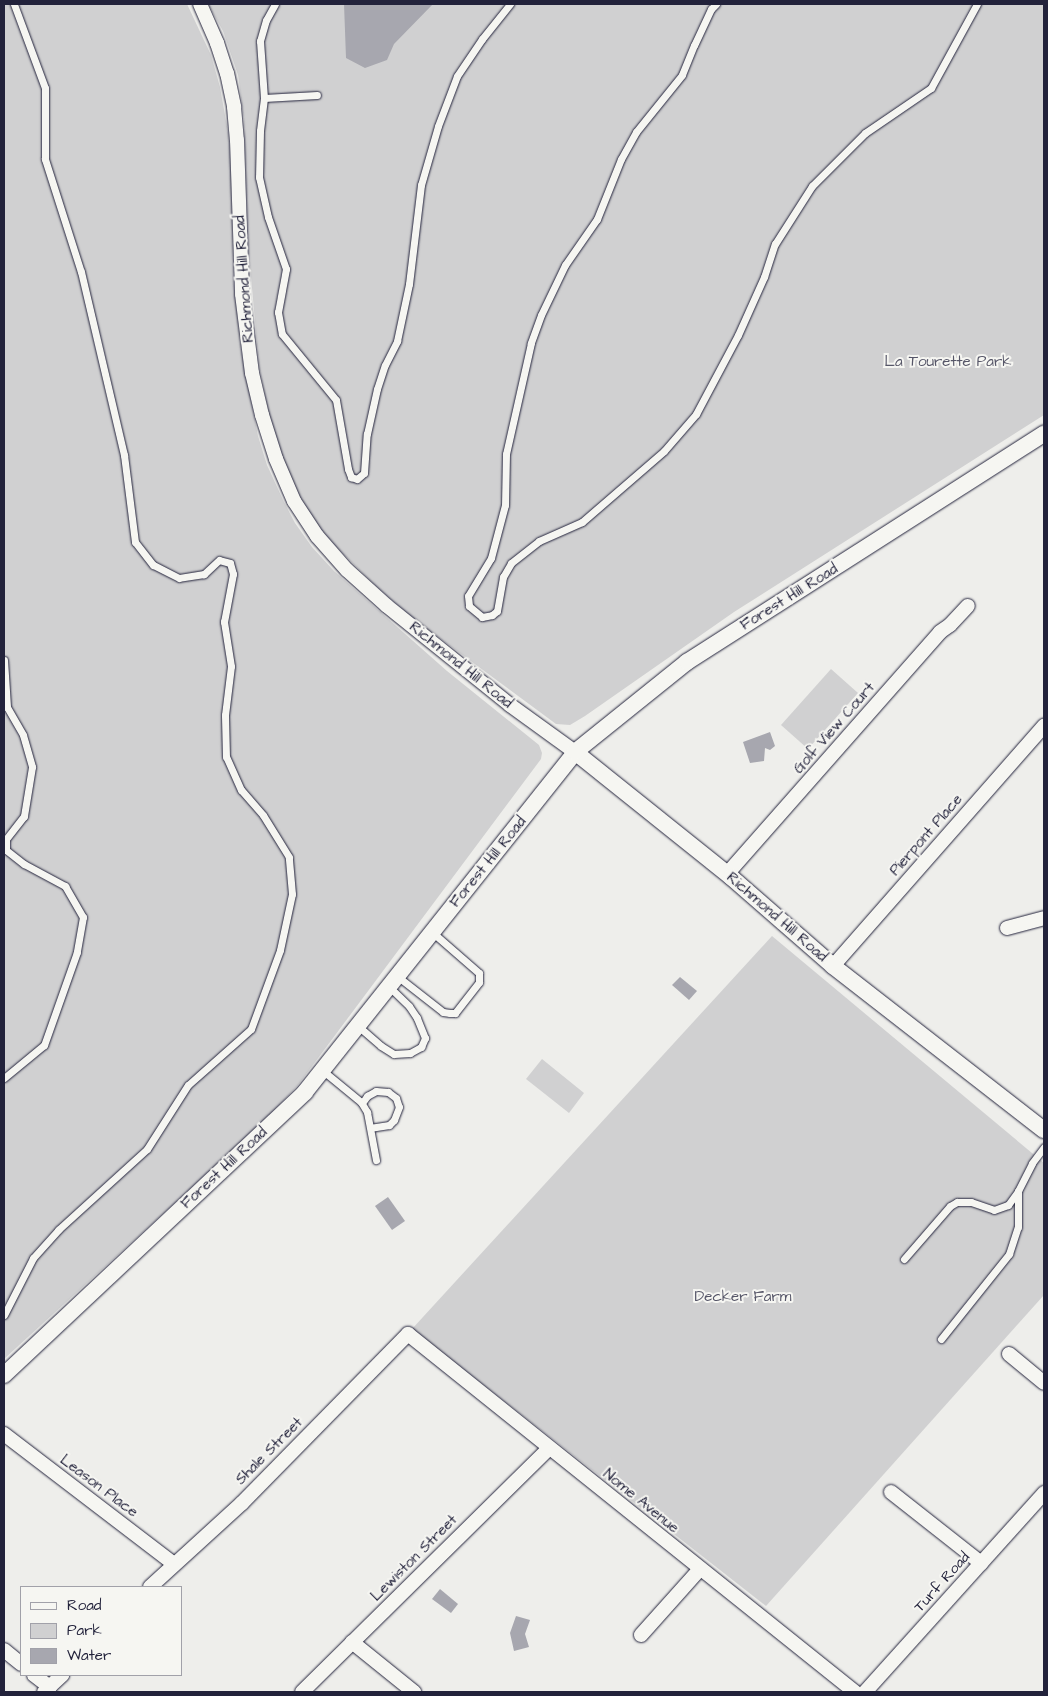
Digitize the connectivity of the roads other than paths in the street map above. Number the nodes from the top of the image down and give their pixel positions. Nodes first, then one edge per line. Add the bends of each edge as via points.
1 (14, 4) edge
2 (200, 4) edge
3 (275, 4) edge
4 (510, 4) edge
5 (716, 4) edge
6 (977, 4) edge
7 (317, 95) dead end
8 (264, 98) junction
9 (1044, 434) edge
10 (968, 606) dead end
11 (4, 660) edge
12 (1044, 726) edge
13 (575, 752) junction
14 (727, 874) junction
15 (1044, 918) edge
16 (1007, 928) dead end
17 (432, 932) junction
18 (833, 966) junction
19 (393, 981) junction
20 (358, 1026) junction
21 (322, 1070) junction
22 (4, 1078) edge
23 (362, 1103) junction
24 (371, 1128) junction
25 (1044, 1129) edge
26 (1044, 1147) edge
27 (376, 1160) dead end
28 (1018, 1191) junction
29 (904, 1259) dead end
30 (4, 1315) edge
31 (408, 1334) joint
32 (941, 1338) dead end
33 (1009, 1354) dead end
34 (4, 1375) edge
35 (1044, 1383) edge
36 (4, 1434) edge
37 (549, 1448) junction
38 (891, 1492) dead end
39 (1044, 1494) edge
40 (981, 1563) junction
41 (174, 1564) junction
42 (700, 1569) junction
43 (151, 1586) edge
44 (641, 1635) dead end
45 (352, 1642) junction
46 (4, 1650) edge
47 (20, 1663) edge
48 (35, 1676) edge
49 (61, 1676) edge
50 (47, 1690) edge
51 (302, 1692) edge
52 (414, 1692) edge
53 (855, 1692) edge
54 (866, 1692) edge

1 - 30 lane via 45,88 45,160 82,272 124,454 135,542 153,565 179,578 204,574 219,560 230,563 233,574 224,622 231,666 225,715 226,757 241,790 263,815 288,857 292,894 280,950 251,1029 188,1085 147,1149 39,1251
2 - 13 street, Richmond Hill Road via 222,58 234,107 242,294 252,373 274,450 294,501 317,536 381,600 503,699
3 - 8 lane via 260,41
4 - 8 lane via 457,76 438,126 421,185 409,284 397,340 377,389 367,434 364,473 358,479 351,478 348,469 336,400 282,334 278,312 286,269 268,217 259,177
5 - 6 lane via 682,75 636,132 597,219 565,265 541,315 531,342 506,454 505,505 490,558 468,596 469,606 482,617 497,611 503,577 511,564 539,541 582,522 664,451 696,414 738,335 775,244 806,194 866,133 931,88
7 - 8 lane
9 - 13 street, Forest Hill Road via 687,662
10 - 14 street, Golf View Court via 940,632
11 - 22 lane via 7,707 23,735 32,767 24,816 6,839 6,850 24,864 65,886 83,916 77,952 44,1045
12 - 18 street, Pierpont Place
13 - 14 street, Richmond Hill Road
13 - 17 street, Forest Hill Road
14 - 18 street, Richmond Hill Road
15 - 16 street
17 - 19 street, Forest Hill Road
17 - 19 lane via 479,973 479,982 467,998 455,1013 443,1012
18 - 25 street, Richmond Hill Road
19 - 20 street, Forest Hill Road
19 - 20 lane via 417,1018 424,1038 421,1047 410,1054 394,1054
20 - 21 street, Forest Hill Road
21 - 23 lane
21 - 34 street, Forest Hill Road via 305,1092
23 - 24 lane
23 - 24 lane via 376,1091 388,1092 396,1098 399,1107 394,1120 389,1125
24 - 27 lane
26 - 28 lane
28 - 29 lane via 1008,1204 994,1210 965,1201 950,1206
28 - 32 lane via 1018,1227 1009,1254
31 - 37 street, Nome Avenue
31 - 41 street, Shale Street via 242,1503
33 - 35 street
36 - 41 street, Leason Place
37 - 42 street, Nome Avenue
37 - 45 street, Lewiston Street
38 - 40 street
39 - 40 street, Turf Road
40 - 54 street, Turf Road
41 - 43 street, Shale Street
42 - 44 street
42 - 53 street, Nome Avenue
45 - 51 street, Lewiston Street
45 - 52 street
46 - 47 street
48 - 50 street
49 - 50 street

